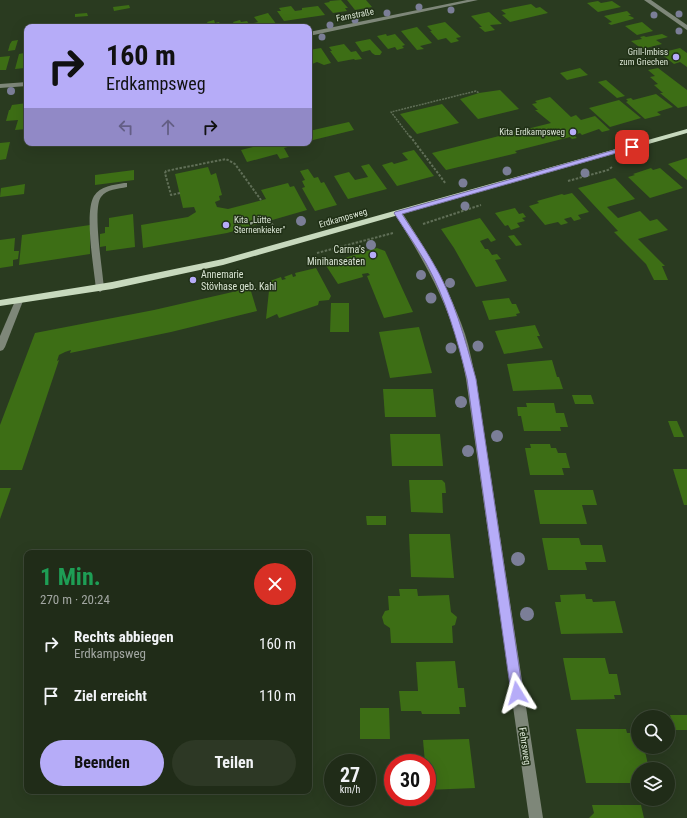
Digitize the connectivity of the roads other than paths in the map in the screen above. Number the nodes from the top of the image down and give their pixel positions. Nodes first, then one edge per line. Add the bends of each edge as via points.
1 (475, 0) edge
2 (647, 0) edge
3 (687, 28) edge
4 (312, 33) edge
5 (24, 84) edge
6 (0, 86) edge
7 (687, 131) edge
8 (124, 185) dead end
9 (398, 213) junction
10 (100, 288) junction
11 (19, 301) junction
12 (0, 303) edge
13 (0, 346) edge
14 (536, 818) edge

1 - 4 street, Farnstraße
2 - 3 street
5 - 6 street
7 - 9 main road, Erdkampsweg
8 - 10 street via 102,191 94,202
9 - 10 main road, Erdkampsweg via 223,262
9 - 14 street, Fehrsweg via 430,262 445,296 458,330 471,379
10 - 11 main road, Erdkampsweg
11 - 12 main road, Erdkampsweg
11 - 13 street

